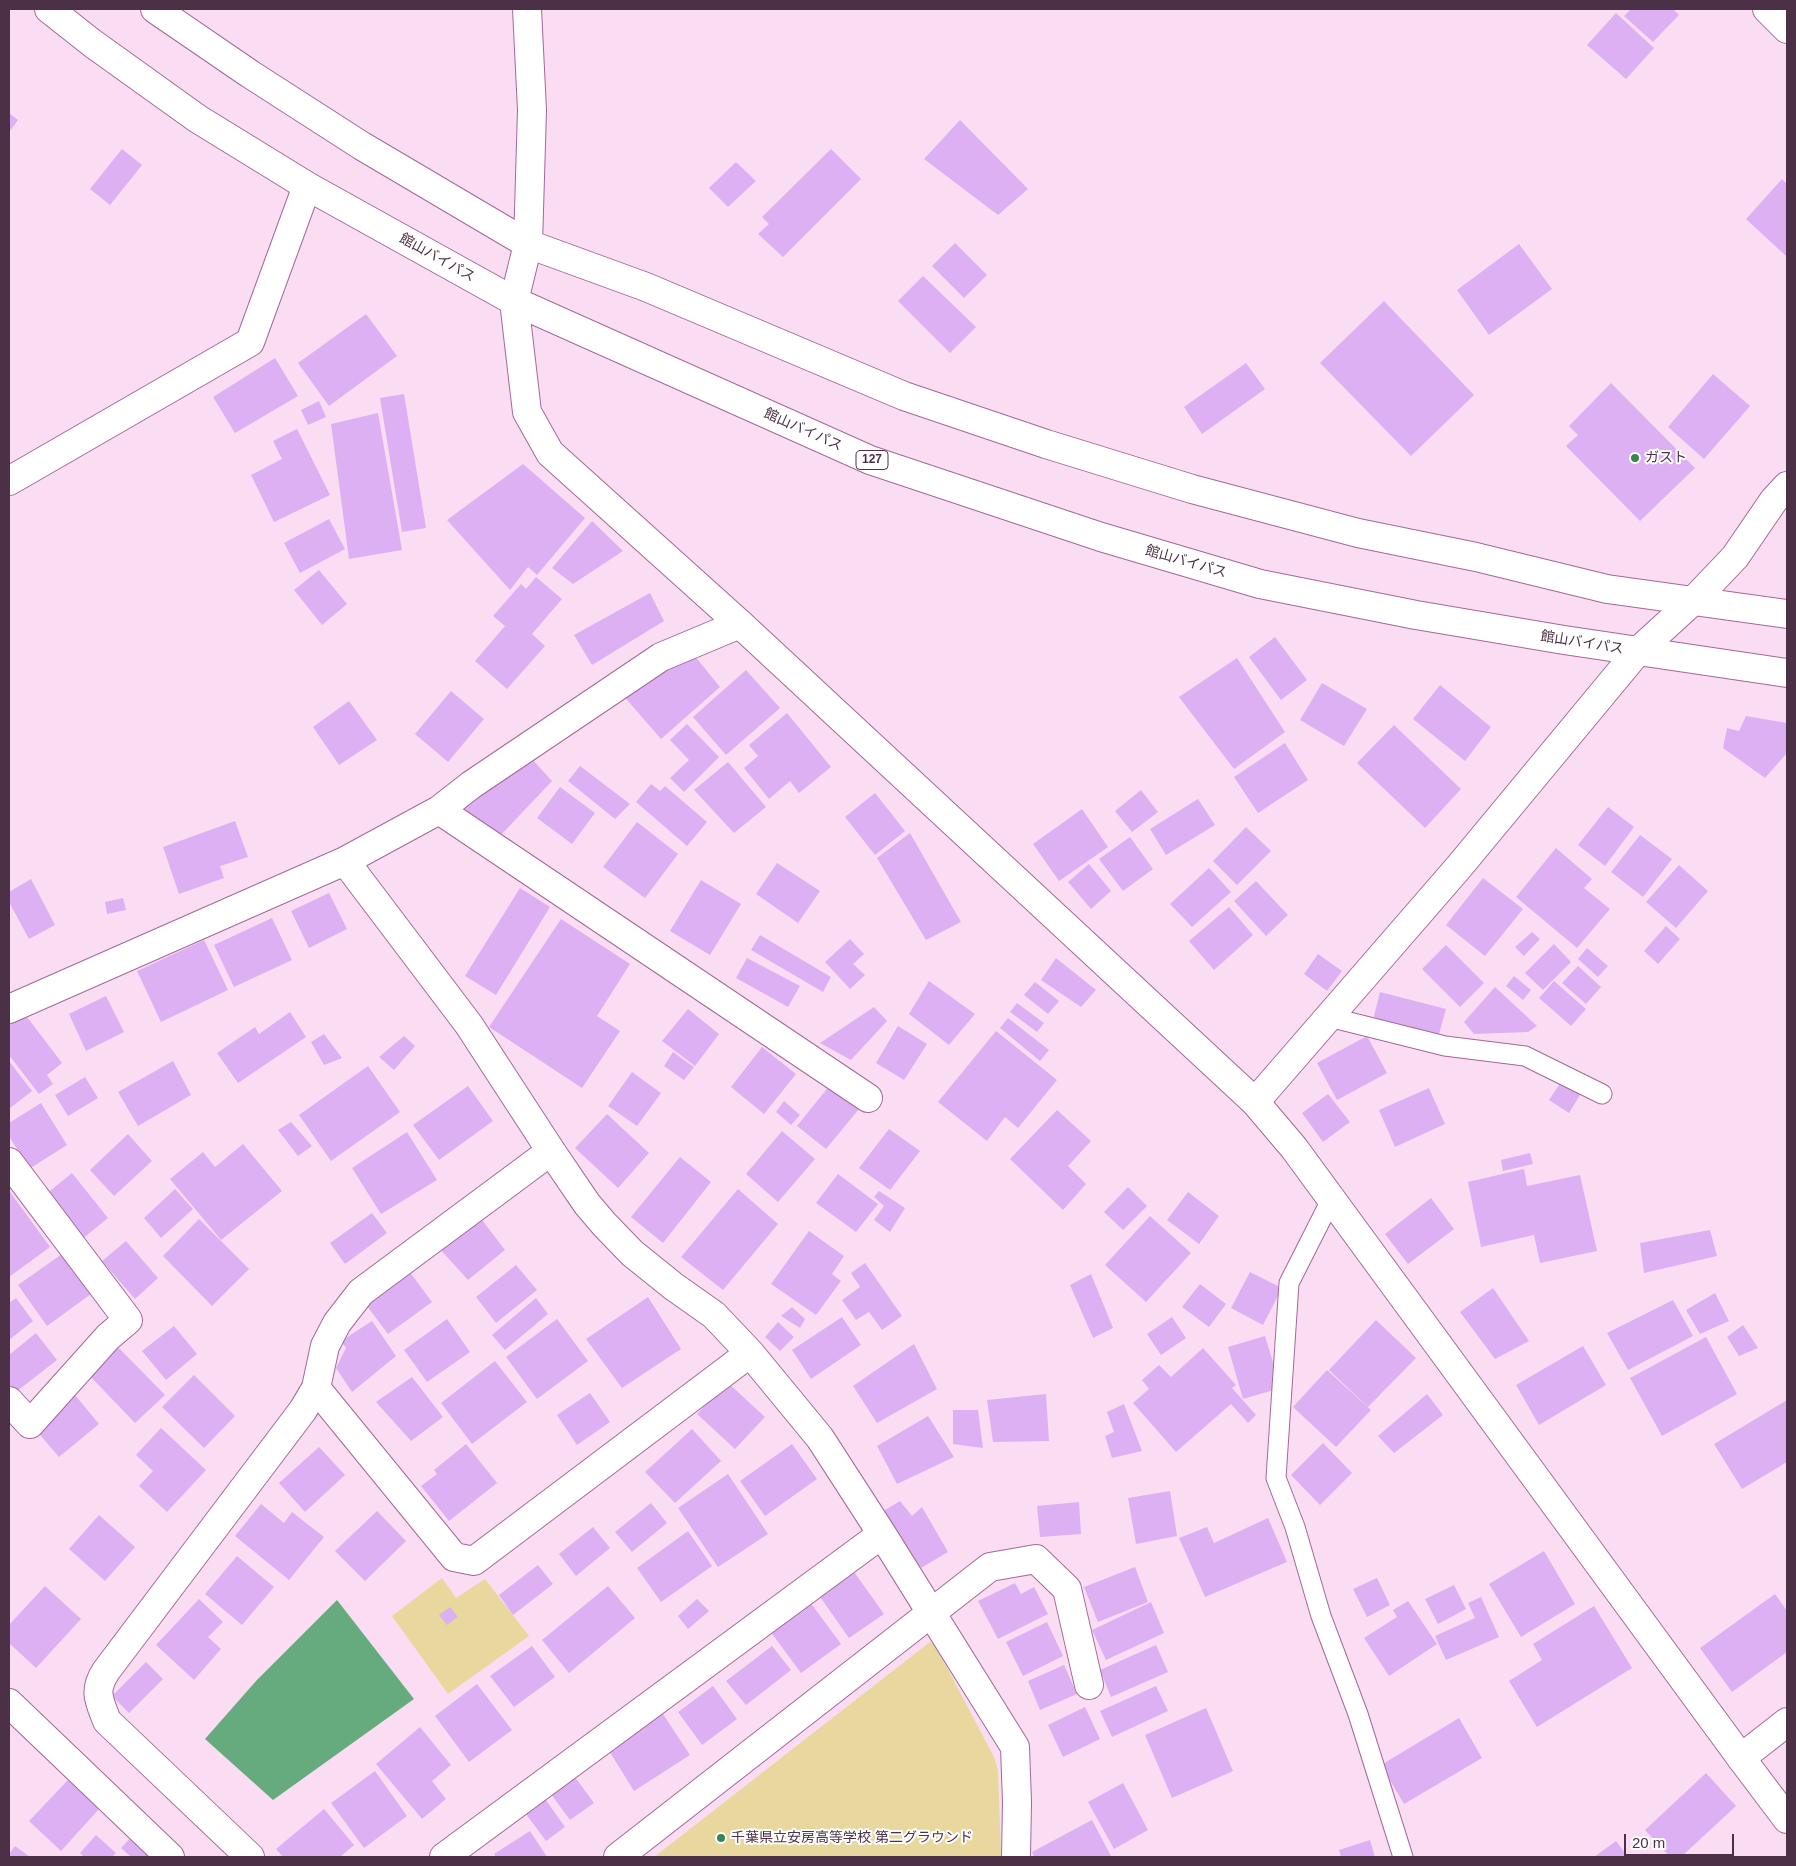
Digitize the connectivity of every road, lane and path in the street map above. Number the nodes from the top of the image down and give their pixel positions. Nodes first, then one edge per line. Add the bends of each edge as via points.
1 (49, 9) edge
2 (155, 9) edge
3 (527, 9) edge
4 (1767, 9) edge
5 (1787, 29) edge
6 (308, 186) junction
7 (528, 244) junction
8 (514, 301) junction
9 (9, 481) edge
10 (1787, 486) edge
11 (1694, 600) junction
12 (1787, 614) edge
13 (740, 624) junction
14 (1637, 652) junction
15 (1787, 673) edge
16 (439, 810) junction
17 (345, 861) junction
18 (9, 1009) edge
19 (1329, 1016) junction
20 (1602, 1094) dead end
21 (868, 1098) dead end
22 (1256, 1102) junction
23 (551, 1151) junction
24 (9, 1162) edge
25 (1331, 1200) junction
26 (750, 1353) junction
27 (316, 1388) junction
28 (9, 1401) edge
29 (882, 1534) junction
30 (930, 1612) junction
31 (1090, 1685) dead end
32 (9, 1703) edge
33 (1787, 1722) edge
34 (1741, 1758) junction
35 (1787, 1819) edge
36 (170, 1857) edge
37 (250, 1857) edge
38 (444, 1857) edge
39 (618, 1857) edge
40 (1016, 1857) edge
41 (1403, 1857) edge

1 - 6 main road, 館山バイパス / 127 via 198,119
2 - 7 main road via 362,146
3 - 7 main road via 532,110
4 - 5 main road
6 - 8 main road, 館山バイパス / 127
6 - 9 main road via 250,342
7 - 8 main road
7 - 11 main road via 646,287 904,396 1192,490 1358,533 1607,589
8 - 13 main road via 527,412 550,453
8 - 14 main road, 館山バイパス / 127 via 870,460 1102,537 1260,584
10 - 11 main road via 1735,557
11 - 12 main road
11 - 14 main road
13 - 16 main road via 661,657
13 - 22 main road
14 - 15 main road, 館山バイパス / 127
14 - 19 main road via 1458,868
16 - 17 main road
16 - 21 main road
17 - 18 main road
17 - 23 main road via 470,1025
19 - 20 lane via 1445,1046 1525,1056
19 - 22 main road
22 - 25 main road
23 - 26 main road via 587,1204 632,1253 714,1315
23 - 27 main road via 361,1292 337,1323 325,1346
24 - 28 main road via 128,1320 108,1337 30,1424
25 - 34 main road
25 - 41 lane via 1289,1283 1276,1478 1295,1527 1321,1616 1358,1714
26 - 27 main road via 474,1561 454,1557
26 - 29 main road via 820,1438
27 - 37 main road via 303,1410 98,1683 99,1700 107,1721
29 - 30 main road
29 - 38 main road
30 - 31 main road via 990,1567 1036,1559 1067,1589
30 - 39 main road
30 - 40 main road via 1015,1747
32 - 36 main road
33 - 34 main road
34 - 35 main road

